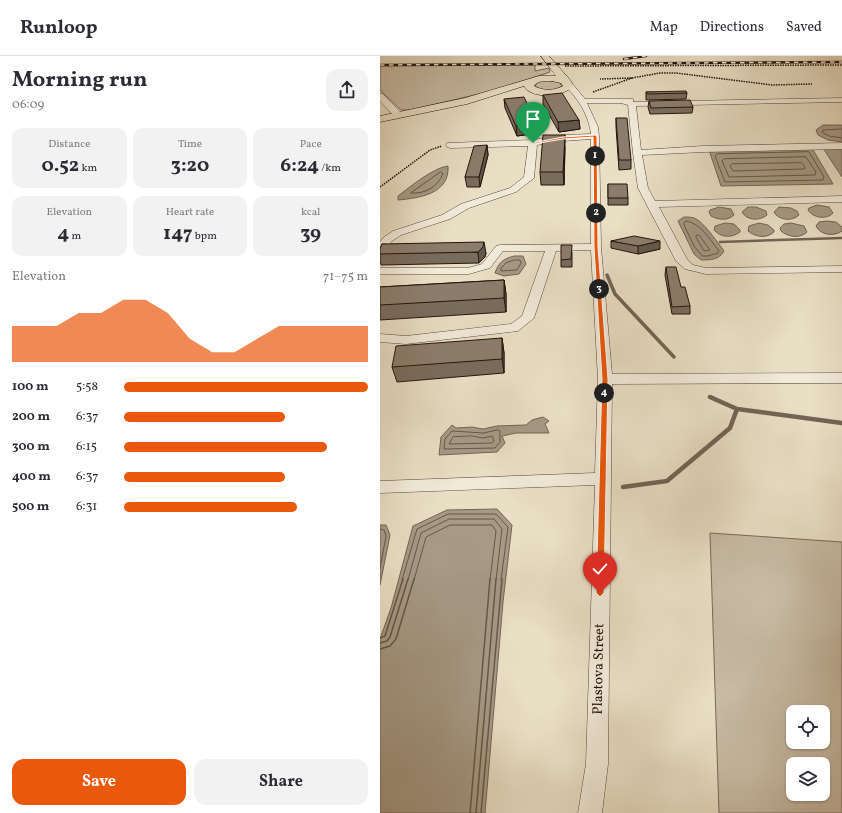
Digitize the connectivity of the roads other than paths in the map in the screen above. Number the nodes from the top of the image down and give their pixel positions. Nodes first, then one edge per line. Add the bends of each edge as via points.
1 (545, 56) edge
2 (557, 67) junction
3 (535, 81) junction
4 (567, 83) junction
5 (554, 92) junction
6 (380, 96) edge
7 (682, 96) edge
8 (584, 97) junction
9 (842, 100) edge
10 (467, 101) junction
11 (620, 101) junction
12 (632, 104) junction
13 (398, 115) junction
14 (380, 119) edge
15 (595, 136) junction
16 (533, 143) junction
17 (450, 145) road end
18 (842, 146) edge
19 (637, 153) junction
20 (842, 199) edge
21 (652, 204) junction
22 (552, 247) junction
23 (596, 247) junction
24 (485, 248) edge
25 (500, 248) junction
26 (380, 249) edge
27 (395, 250) edge
28 (842, 269) edge
29 (380, 271) edge
30 (380, 338) edge
31 (842, 378) edge
32 (605, 379) junction
33 (602, 479) junction
34 (380, 487) edge
35 (590, 813) edge

1 - 2 main road, Plastova Street
2 - 3 main road via 551,74
2 - 4 main road, Plastova Street
3 - 4 main road via 552,78
3 - 5 main road via 529,85 532,89
3 - 10 main road
4 - 5 main road via 566,89
4 - 8 street, Plastova Street
5 - 8 street via 568,92
5 - 10 main road
6 - 13 street
7 - 11 street
8 - 11 street
8 - 15 street, Plastova Street
9 - 12 street
10 - 13 main road
11 - 12 street
12 - 19 street
13 - 14 main road
15 - 16 street
15 - 23 street, Plastova Street
16 - 17 street
16 - 26 street via 529,178 513,190 465,206 446,217 397,232
18 - 19 street
19 - 21 street via 643,188
20 - 21 street
21 - 28 street via 682,261 689,267 706,271
22 - 23 street
22 - 25 street
22 - 30 street via 528,318 514,328 406,340
23 - 32 street, Plastova Street
24 - 25 street
25 - 29 street via 486,266 469,270
26 - 27 street
31 - 32 street
32 - 33 street, Plastova Street
33 - 34 street
33 - 35 street, Plastova Street via 597,764

